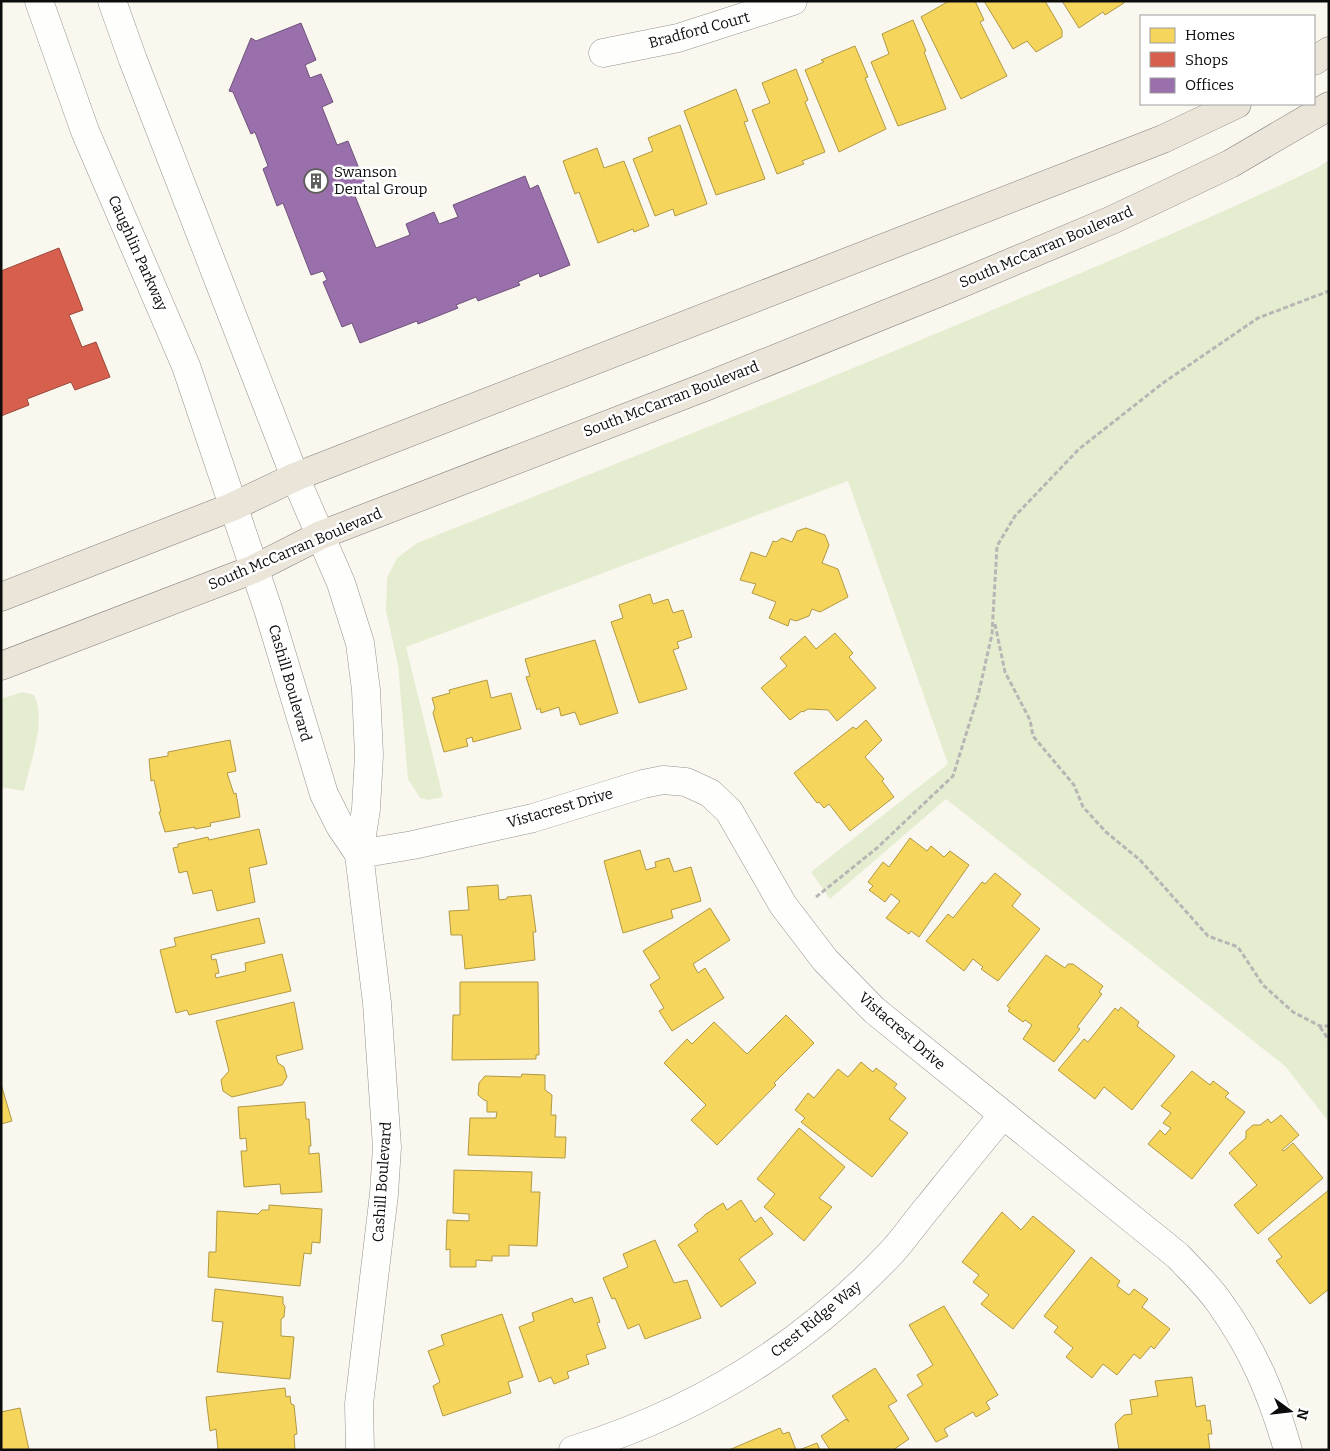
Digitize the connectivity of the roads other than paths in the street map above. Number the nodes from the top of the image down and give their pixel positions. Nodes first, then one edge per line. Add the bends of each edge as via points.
1 (39, 1) edge
2 (112, 1) edge
3 (793, 1) edge
4 (1329, 51) edge
5 (603, 53) dead end
6 (1315, 59) edge
7 (1235, 105) edge
8 (1329, 106) edge
9 (295, 477) junction
10 (232, 507) junction
11 (321, 535) junction
12 (254, 569) junction
13 (1, 597) edge
14 (1, 666) edge
15 (358, 854) junction
16 (1003, 1115) junction
17 (360, 1450) edge
18 (573, 1450) edge
19 (1288, 1450) edge

1 - 10 street, Caughlin Parkway via 85,131 186,366
2 - 9 street
3 - 5 street, Bradford Court via 678,38
4 - 6 main road
7 - 9 main road via 1163,139
8 - 11 main road, South McCarran Boulevard via 1230,164 1112,220 723,380
9 - 10 main road
9 - 11 street, Cashill Boulevard
10 - 12 street, Cashill Boulevard
10 - 13 main road
11 - 12 main road, South McCarran Boulevard
11 - 15 street, Cashill Boulevard via 341,583 360,643 366,690 370,755 366,809
12 - 14 main road, South McCarran Boulevard
12 - 15 street, Cashill Boulevard via 324,794
15 - 16 street, Vistacrest Drive via 533,818 643,784 663,780 686,782 710,793 729,811 792,916 825,960 874,1010
15 - 17 street, Cashill Boulevard via 378,1003 387,1147 360,1395
16 - 18 street, Crest Ridge Way via 892,1252 841,1302 791,1343 736,1380 665,1416
16 - 19 street, Vistacrest Drive via 1178,1256 1218,1300 1254,1357 1274,1400

